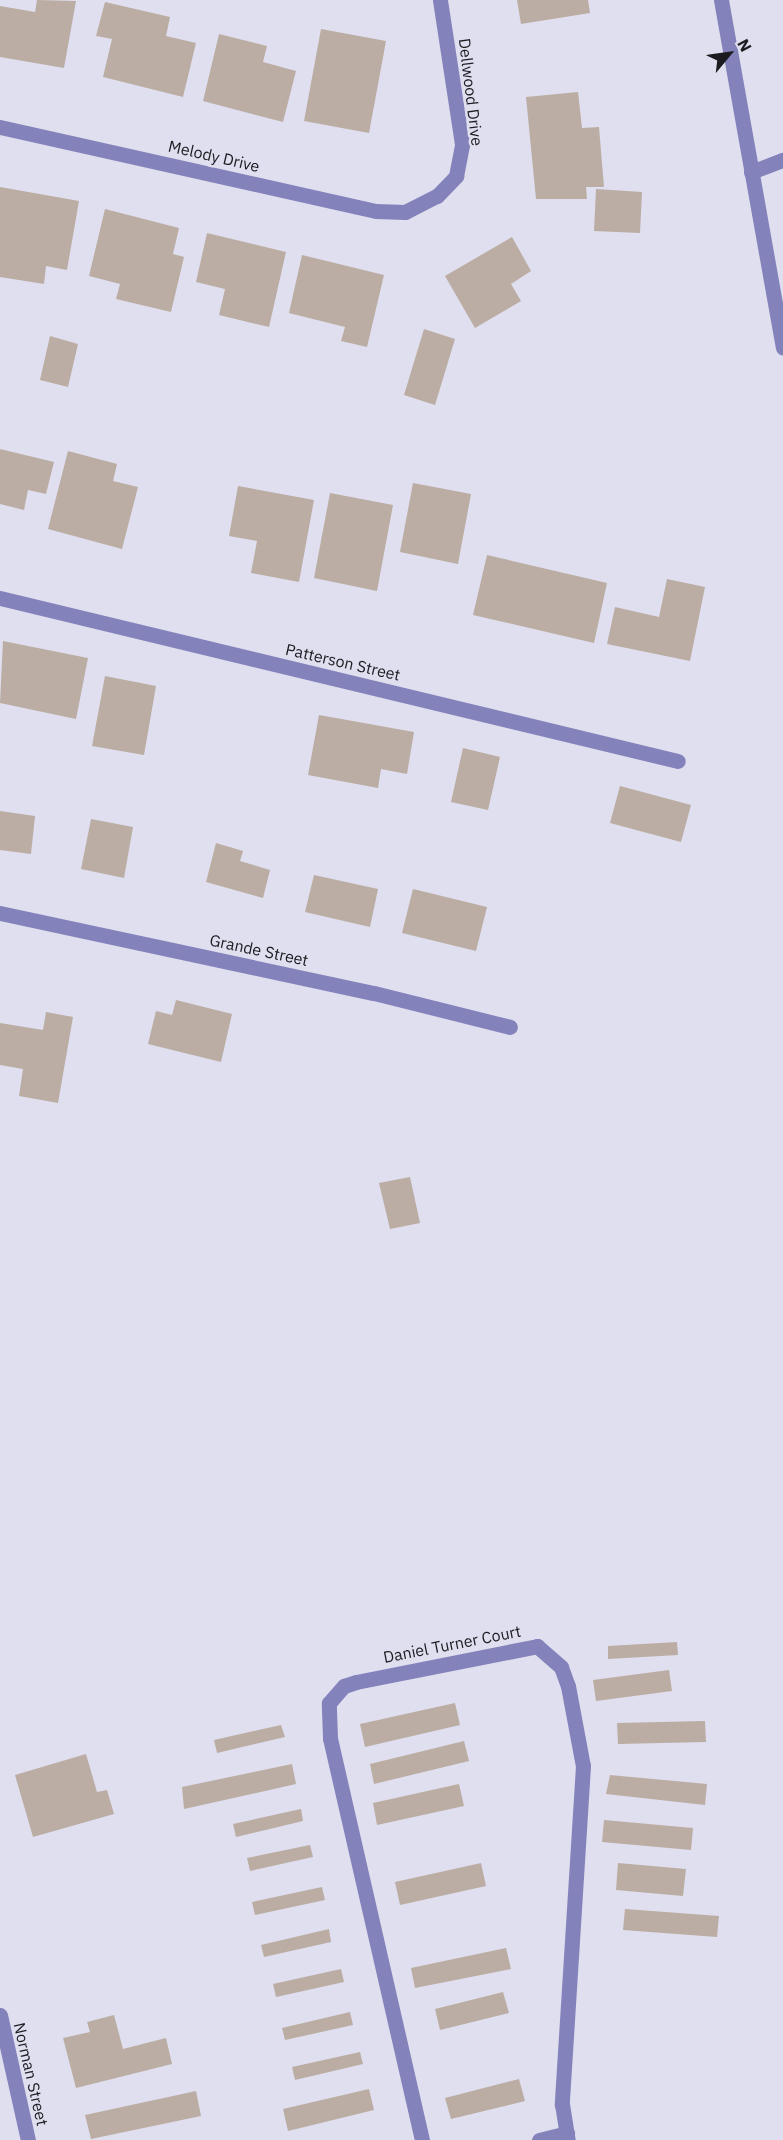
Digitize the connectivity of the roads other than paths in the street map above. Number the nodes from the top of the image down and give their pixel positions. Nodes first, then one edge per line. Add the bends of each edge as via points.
1 (440, 0) edge
2 (721, 0) edge
3 (0, 127) edge
4 (783, 160) edge
5 (752, 172) junction
6 (419, 205) joint
7 (783, 348) edge
8 (0, 598) edge
9 (678, 761) dead end
10 (0, 913) edge
11 (510, 1027) dead end
12 (0, 2015) edge
13 (567, 2137) edge
14 (28, 2140) edge
15 (422, 2140) edge
16 (539, 2140) edge

1 - 6 street, Dellwood Drive via 462,144 456,176 437,196
2 - 5 street
3 - 6 street, Melody Drive via 376,211 405,212
4 - 5 street
5 - 7 street
8 - 9 street, Patterson Street
10 - 11 street, Grande Street via 375,993
12 - 14 street, Norman Street
13 - 15 street, Daniel Turner Court via 562,2104 583,1766 561,1667 537,1646 528,1646 356,1682 344,1686 329,1703 330,1738
13 - 16 street, Daniel Turner Court

